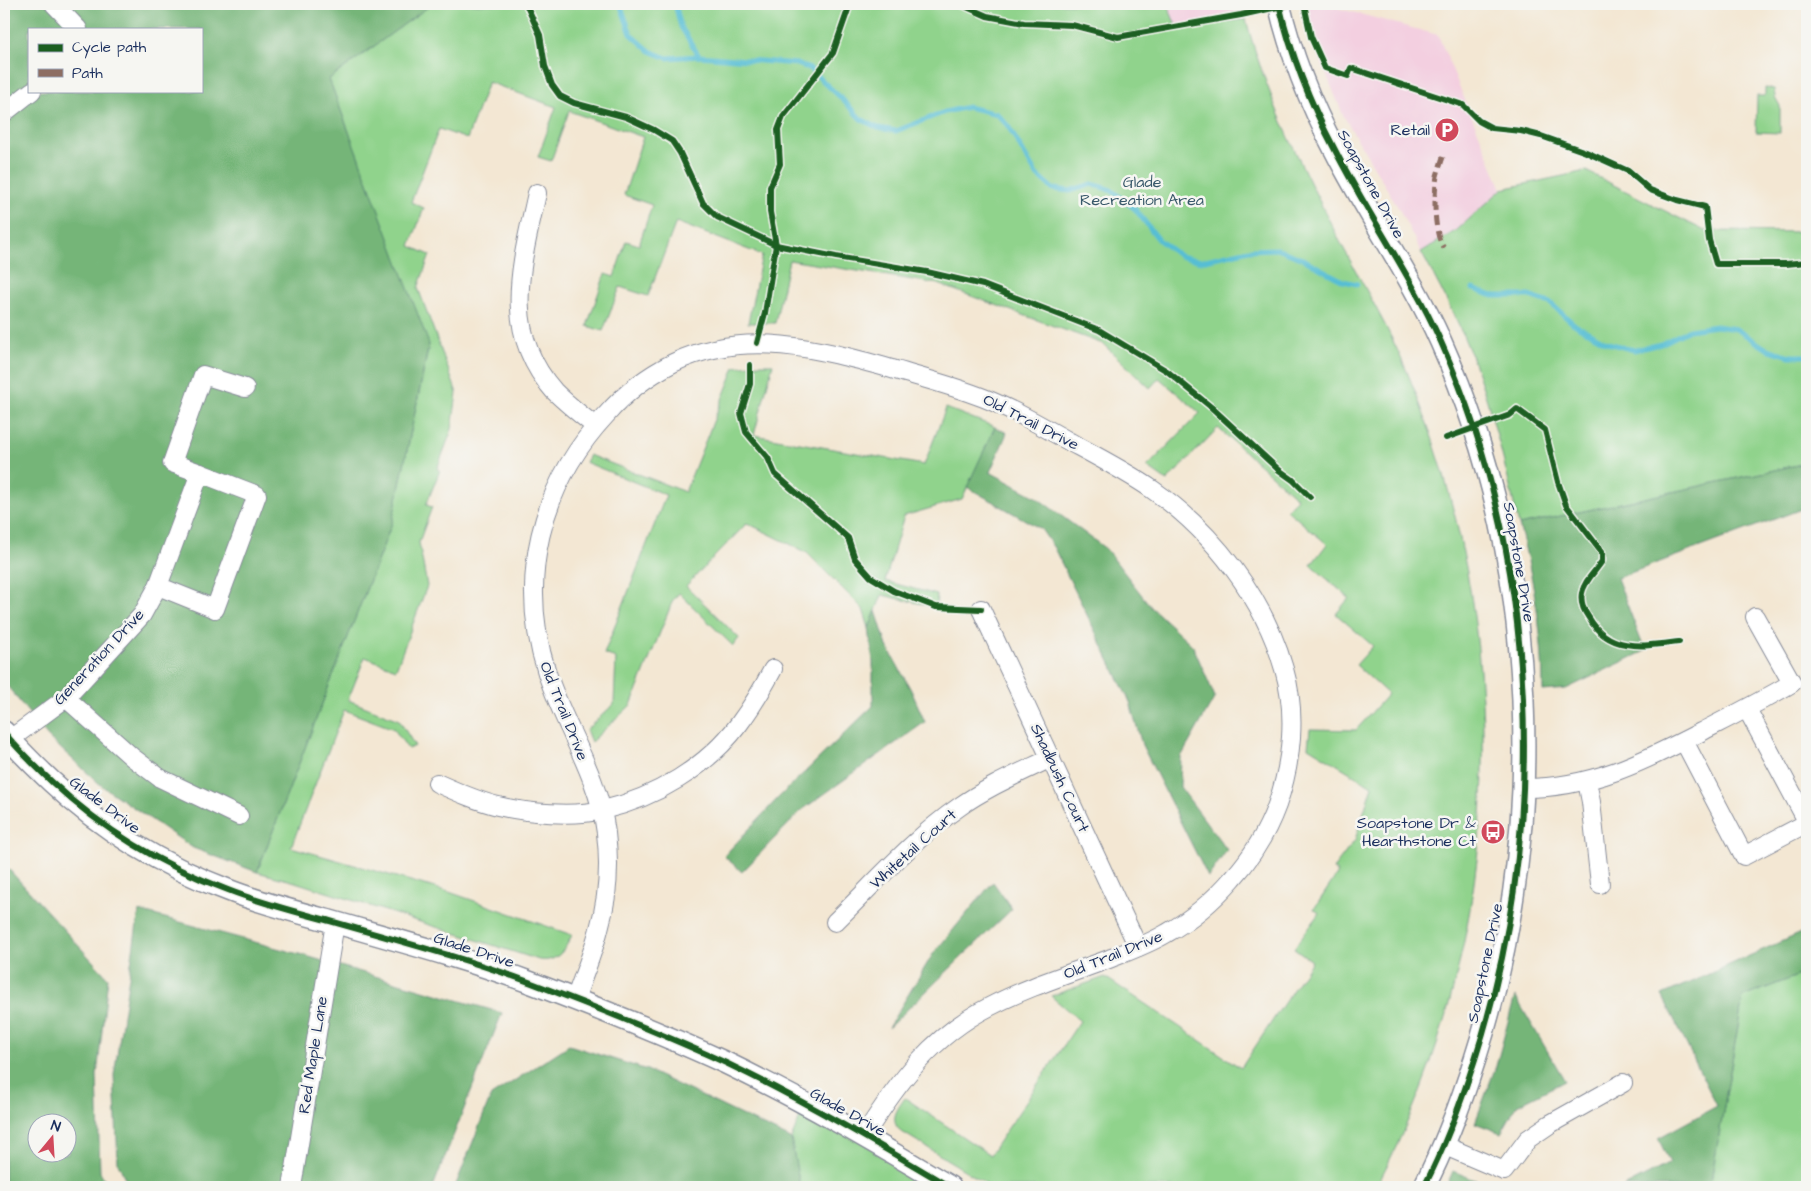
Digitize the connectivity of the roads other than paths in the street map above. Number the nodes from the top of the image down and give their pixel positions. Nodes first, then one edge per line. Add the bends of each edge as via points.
1 (54, 4) edge
2 (1278, 4) edge
3 (77, 28) edge
4 (31, 92) edge
5 (4, 113) edge
6 (537, 193) dead end
7 (245, 388) dead end
8 (595, 426) junction
9 (200, 473) junction
10 (158, 586) junction
11 (981, 609) dead end
12 (1755, 617) dead end
13 (772, 669) dead end
14 (66, 698) junction
15 (1746, 709) junction
16 (7, 736) edge
17 (1684, 741) junction
18 (1051, 758) junction
19 (1587, 780) junction
20 (437, 784) dead end
21 (1524, 788) junction
22 (602, 810) junction
23 (239, 816) dead end
24 (1807, 822) edge
25 (1600, 884) dead end
26 (835, 922) dead end
27 (335, 923) junction
28 (1138, 947) junction
29 (576, 1000) junction
30 (1623, 1084) dead end
31 (864, 1136) junction
32 (1443, 1145) junction
33 (1502, 1179) edge
34 (292, 1187) edge
35 (950, 1187) edge
36 (1424, 1187) edge

1 - 3 street
2 - 21 street, Soapstone Drive via 1311,102 1339,158 1428,313 1478,441 1496,505 1517,627 1523,690
4 - 5 street
6 - 8 street via 521,268 518,301 521,324 532,356 553,390
7 - 9 street via 203,375 172,462
8 - 22 street, Old Trail Drive via 557,485 544,518 533,583 534,613 549,679
8 - 28 street, Old Trail Drive via 640,382 695,353 747,344 814,348 983,397 1123,471 1184,515 1235,570 1272,636 1285,669 1290,694 1290,752 1275,812 1243,866 1195,915
9 - 10 street, Generation Drive
9 - 10 street via 257,495 222,591 215,609
10 - 14 street, Generation Drive via 142,614
11 - 18 street, Shadbush Court
12 - 15 street via 1792,683
13 - 22 street via 748,712 714,751 663,787 632,802
14 - 16 street, Generation Drive
14 - 23 street via 160,778
15 - 17 street
15 - 24 street
16 - 27 street, Glade Drive via 66,795 144,850 227,890
17 - 19 street via 1620,771
17 - 24 street via 1744,856
18 - 26 street, Whitetail Court via 991,787 959,807 927,832
18 - 28 street, Shadbush Court
19 - 21 street via 1548,788
19 - 25 street
20 - 22 street via 465,796 530,812
21 - 32 street, Soapstone Drive via 1514,889 1497,983 1461,1102
22 - 29 street, Old Trail Drive via 608,866 606,897 600,928
27 - 29 street, Glade Drive via 466,961
27 - 34 street, Red Maple Lane
28 - 31 street, Old Trail Drive via 998,1003 965,1021 913,1066 891,1093
29 - 31 street, Glade Drive via 726,1063
30 - 33 street via 1528,1139
31 - 35 street, Glade Drive
32 - 33 street
32 - 36 street, Soapstone Drive

